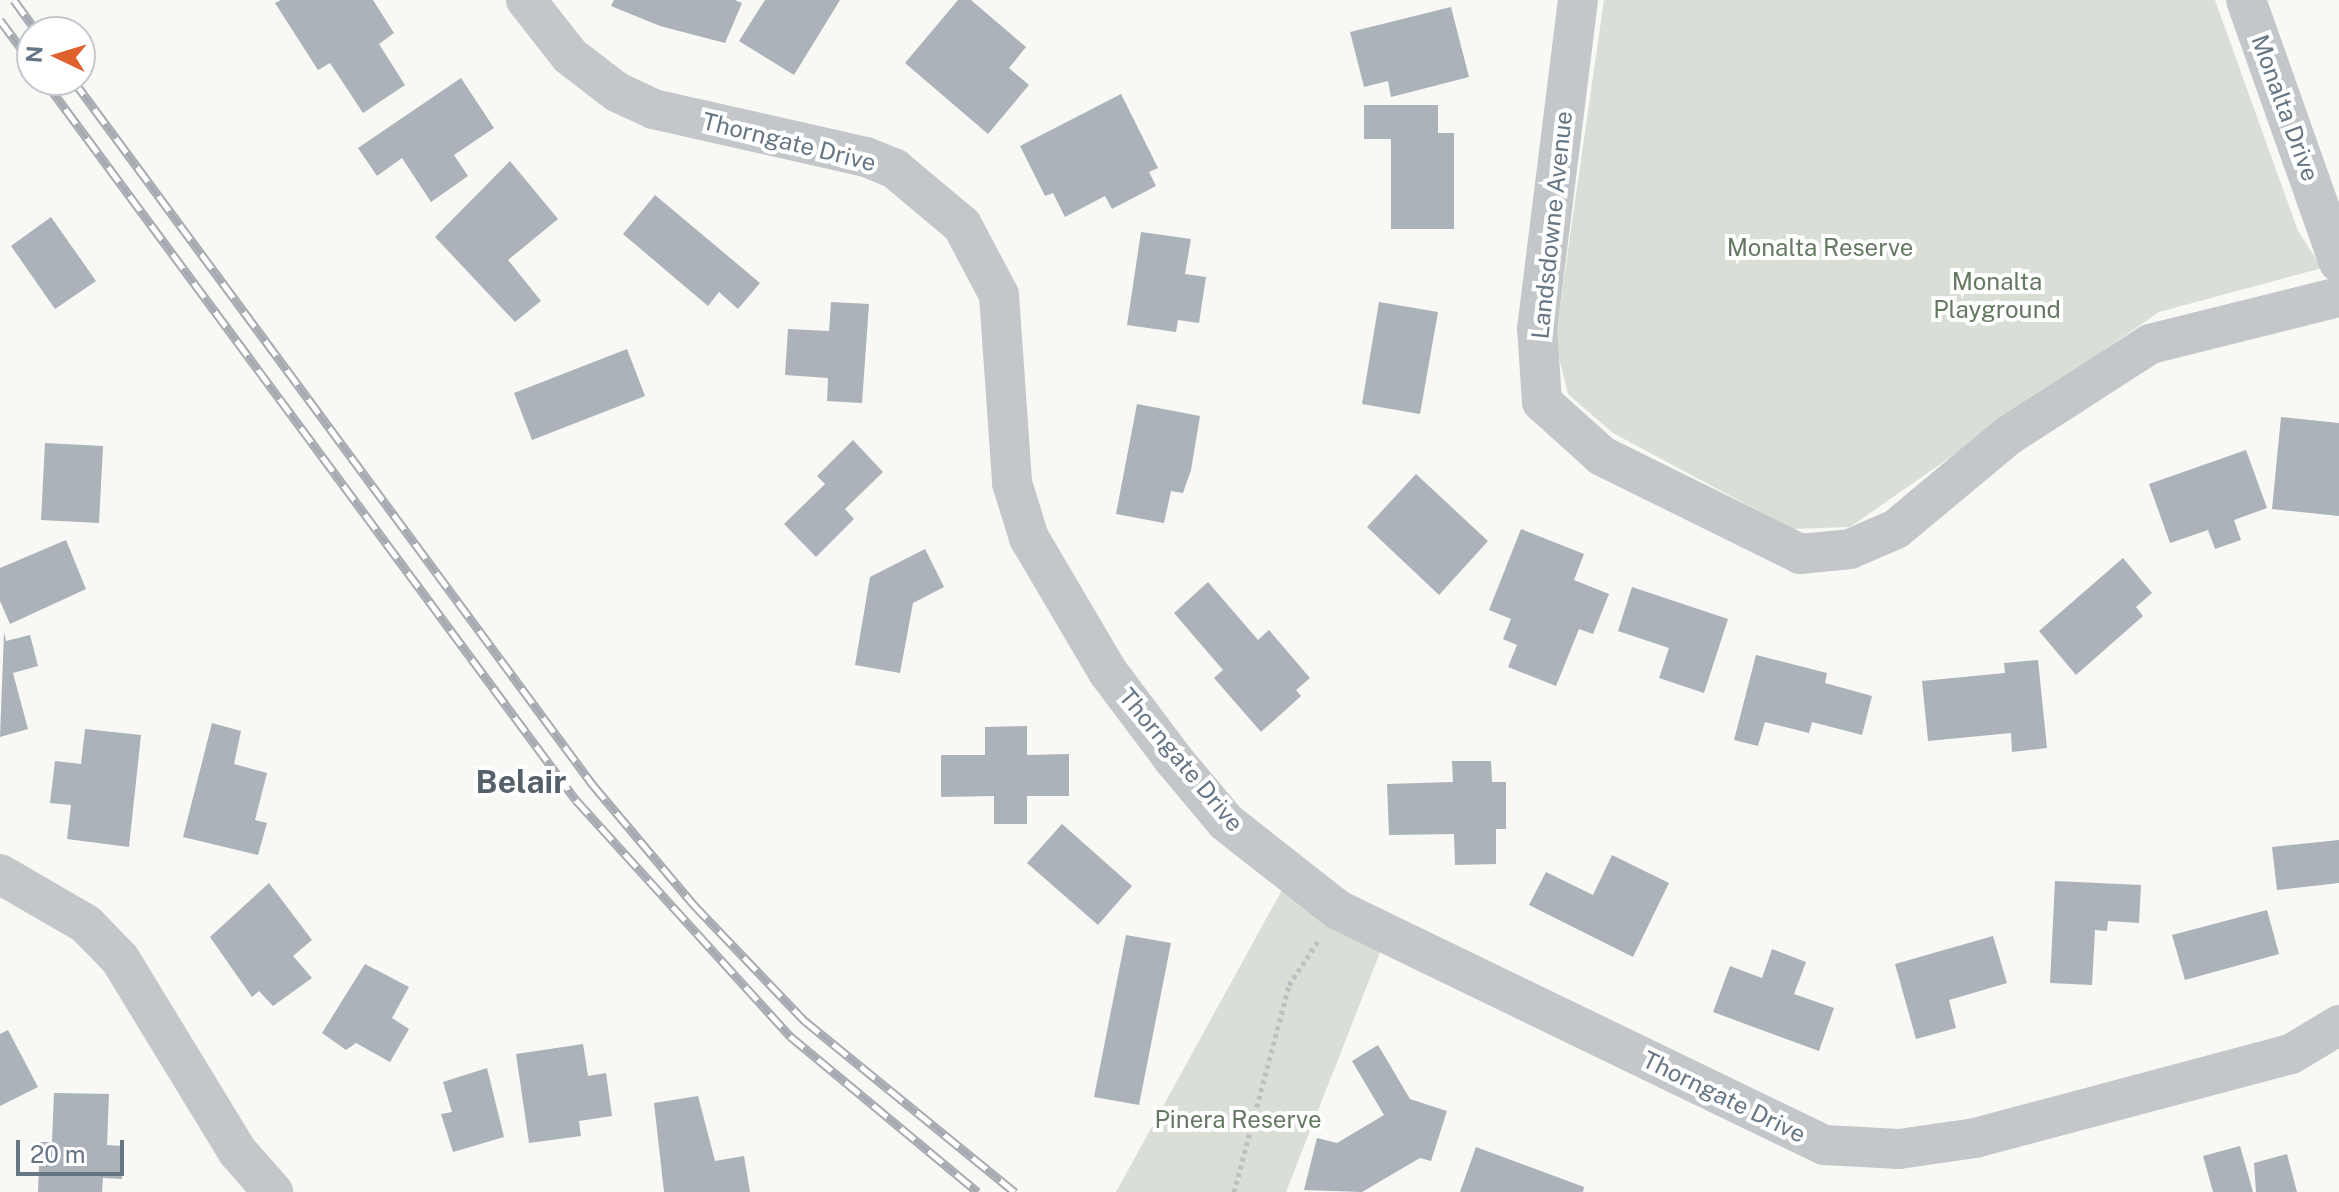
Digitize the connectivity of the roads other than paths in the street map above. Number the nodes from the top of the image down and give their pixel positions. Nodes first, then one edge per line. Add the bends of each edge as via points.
1 (526, 0) edge
2 (1578, 0) edge
3 (2246, 0) edge
4 (2339, 262) edge
5 (2339, 297) edge
6 (0, 874) edge
7 (2339, 1025) edge
8 (273, 1192) edge

1 - 7 street, Thorngate Drive via 570,56 617,92 653,109 866,157 895,169 962,225 999,295 1012,483 1029,538 1108,672 1174,760 1226,822 1338,910 1824,1145 1899,1149 1975,1138 2291,1054
2 - 5 street, Landsdowne Avenue via 1537,328 1542,402 1602,456 1800,554 1850,549 1896,529 2009,435 2150,344
3 - 4 street, Monalta Drive
6 - 8 street via 86,924 120,959 237,1151

